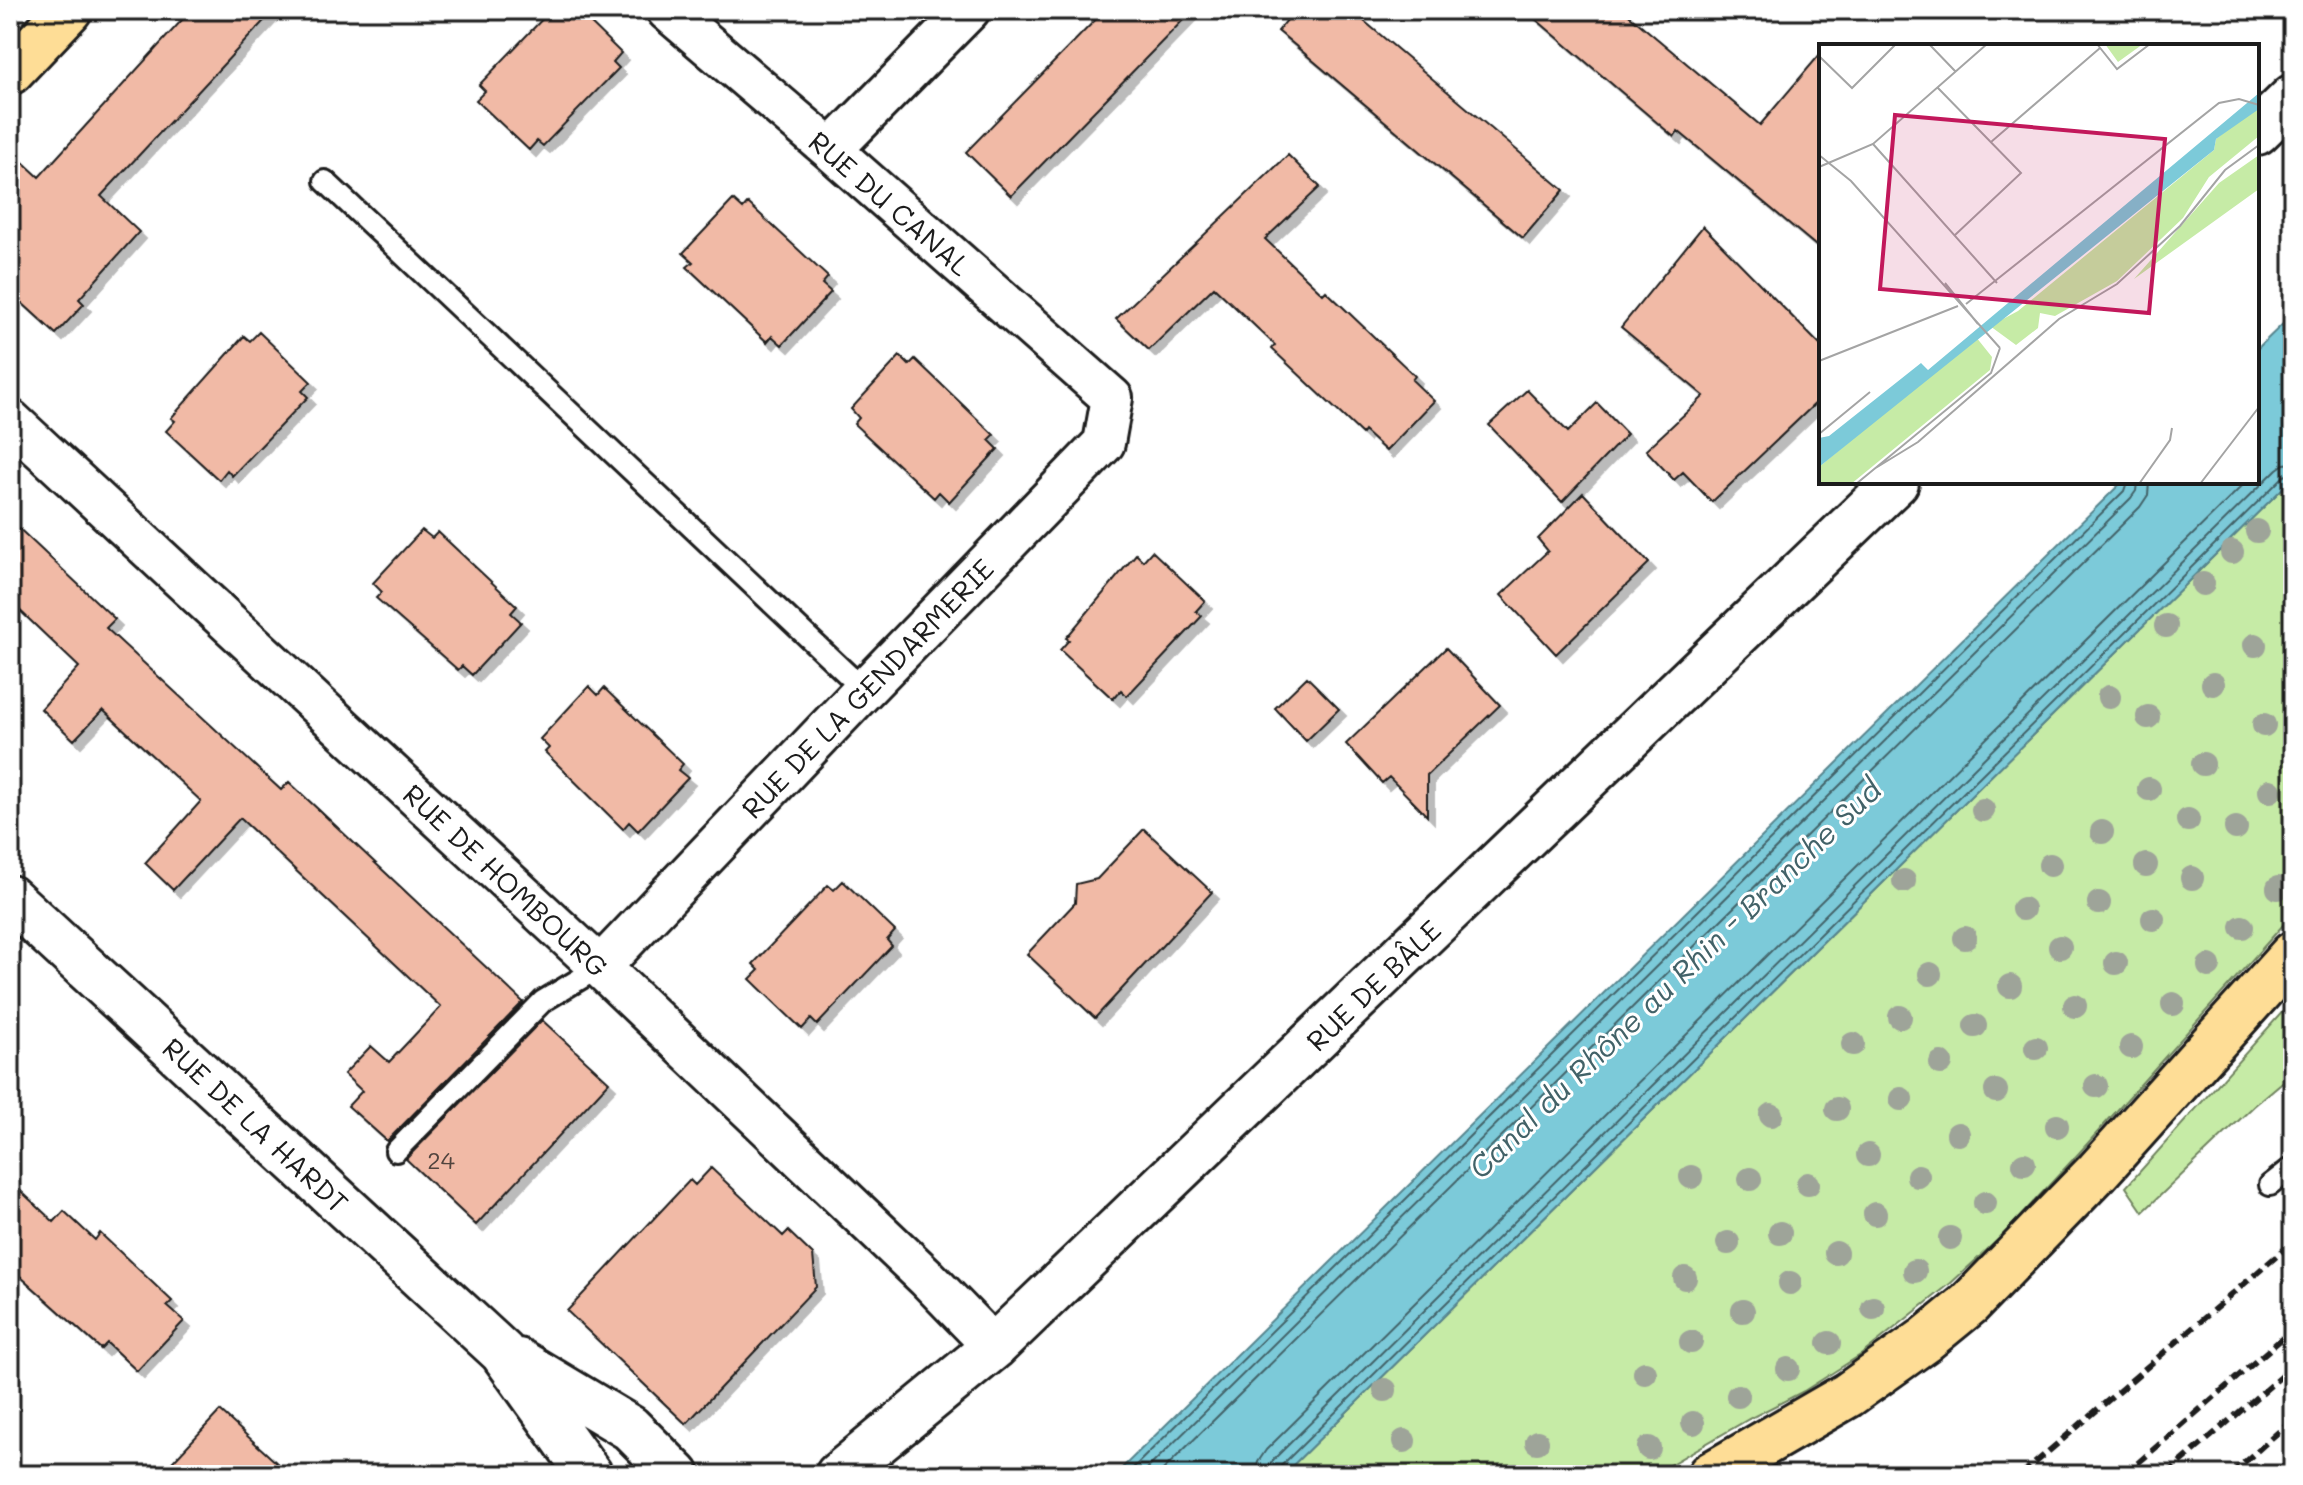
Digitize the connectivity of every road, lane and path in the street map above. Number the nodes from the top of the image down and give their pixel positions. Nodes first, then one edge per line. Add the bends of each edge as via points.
1 (69, 10) edge
2 (667, 10) edge
3 (969, 10) edge
4 (10, 72) edge
5 (2293, 97) edge
6 (2259, 130) edge
7 (831, 150) junction
8 (325, 181) dead end
9 (1112, 398) joint
10 (10, 420) edge
11 (1894, 484) edge
12 (864, 690) junction
13 (10, 898) edge
14 (2293, 954) edge
15 (600, 967) junction
16 (396, 1151) dead end
17 (2293, 1167) edge
18 (2270, 1185) dead end
19 (994, 1347) junction
20 (502, 1352) junction
21 (590, 1475) edge
22 (677, 1475) edge
23 (838, 1475) edge
24 (1710, 1475) edge

1 - 4 main road
2 - 7 street, RUE DU CANAL
3 - 7 street
5 - 6 street
7 - 9 street, RUE DU CANAL
8 - 12 lane
9 - 12 street, RUE DE LA GENDARMERIE via 1104,443
10 - 15 street, RUE DE HOMBOURG
11 - 19 street, RUE DE BÂLE
12 - 15 street, RUE DE LA GENDARMERIE
13 - 20 street, RUE DE LA HARDT
14 - 24 main road via 2107,1161 1969,1304 1848,1395
15 - 16 lane via 543,1001
15 - 19 street, RUE DE HOMBOURG
17 - 18 lane
19 - 23 street, RUE DE BÂLE
20 - 21 street, RUE DE LA HARDT
20 - 22 street, RUE DE LA HARDT via 630,1428

